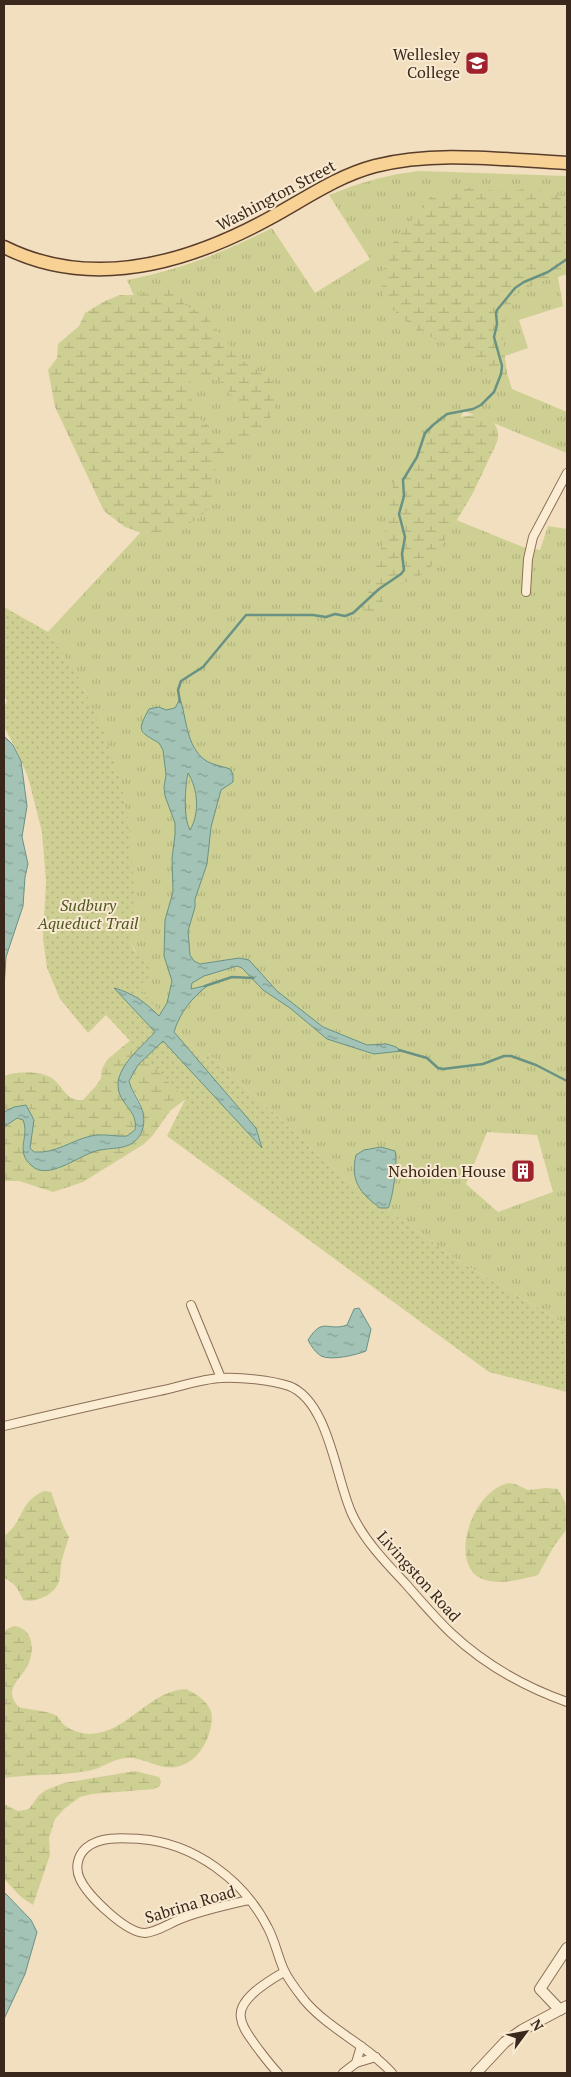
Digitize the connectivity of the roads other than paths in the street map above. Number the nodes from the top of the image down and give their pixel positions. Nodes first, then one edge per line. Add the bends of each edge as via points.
1 (567, 163) edge
2 (4, 247) edge
3 (567, 473) edge
4 (526, 592) dead end
5 (191, 1305) dead end
6 (221, 1378) junction
7 (4, 1426) edge
8 (567, 1702) edge
9 (249, 1900) junction
10 (567, 1948) edge
11 (284, 1972) junction
12 (564, 2008) edge
13 (361, 2046) junction
14 (376, 2057) junction
15 (356, 2063) junction
16 (278, 2073) edge
17 (342, 2073) edge
18 (392, 2073) edge
19 (476, 2073) edge

1 - 2 main road, Washington Street via 448,158 381,164 336,181 228,239 171,259 129,267 63,268 33,260
3 - 4 street via 533,537
5 - 6 street
6 - 7 street, Livingston Road
6 - 8 street, Livingston Road via 269,1382 300,1392 328,1435 352,1515 386,1563 452,1634 479,1656 509,1676
9 - 9 street, Sabrina Road via 215,1866 160,1841 100,1841 84,1850 77,1863 78,1876 86,1889 108,1912 136,1932 152,1932 194,1914
9 - 11 street, Sabrina Road via 265,1922
10 - 12 street via 540,1990
11 - 13 street, Sabrina Road via 307,2003
11 - 16 street via 265,1983 246,2001 240,2017 248,2035
12 - 19 street via 505,2042
13 - 14 street, Sabrina Road
13 - 15 street
14 - 15 street
14 - 18 street, Sabrina Road
15 - 17 street

